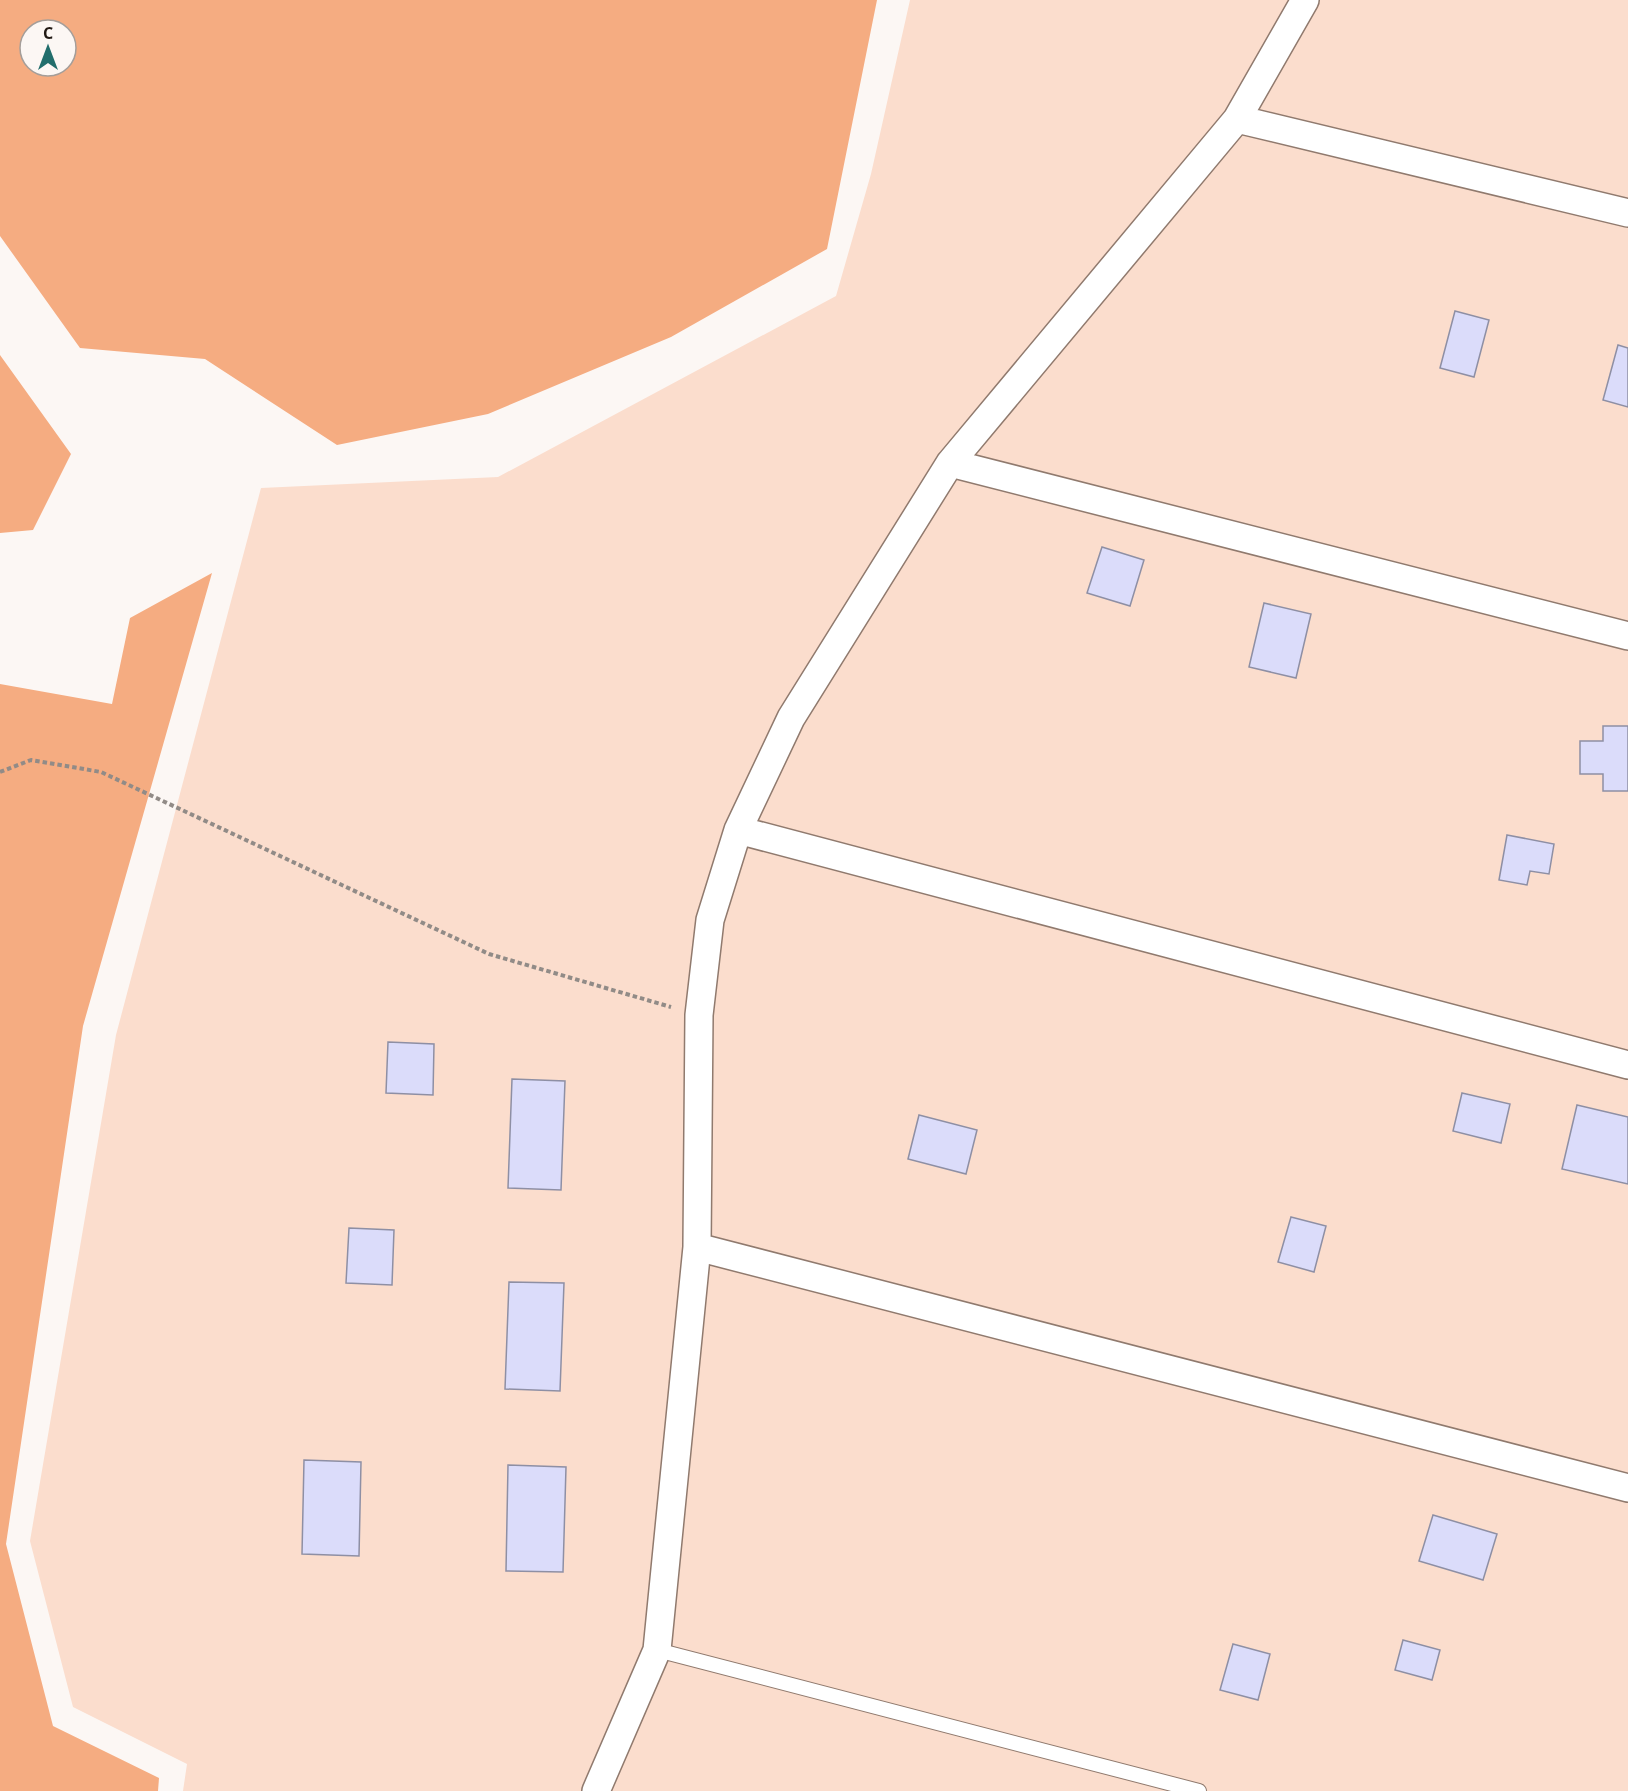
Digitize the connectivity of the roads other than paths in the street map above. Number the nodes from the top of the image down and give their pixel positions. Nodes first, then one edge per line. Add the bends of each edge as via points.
1 (1305, 0) edge
2 (1237, 119) junction
3 (1628, 213) edge
4 (950, 463) junction
5 (1628, 636) edge
6 (738, 830) junction
7 (1628, 1065) edge
8 (697, 1247) junction
9 (1628, 1488) edge
10 (657, 1650) junction
11 (596, 1791) edge
12 (1199, 1791) edge

1 - 2 street
2 - 3 street
2 - 4 street
4 - 5 street
4 - 6 street via 791,718
6 - 7 street
6 - 8 street via 710,920 699,1015
8 - 9 street
8 - 10 street
10 - 11 street
10 - 12 lane

